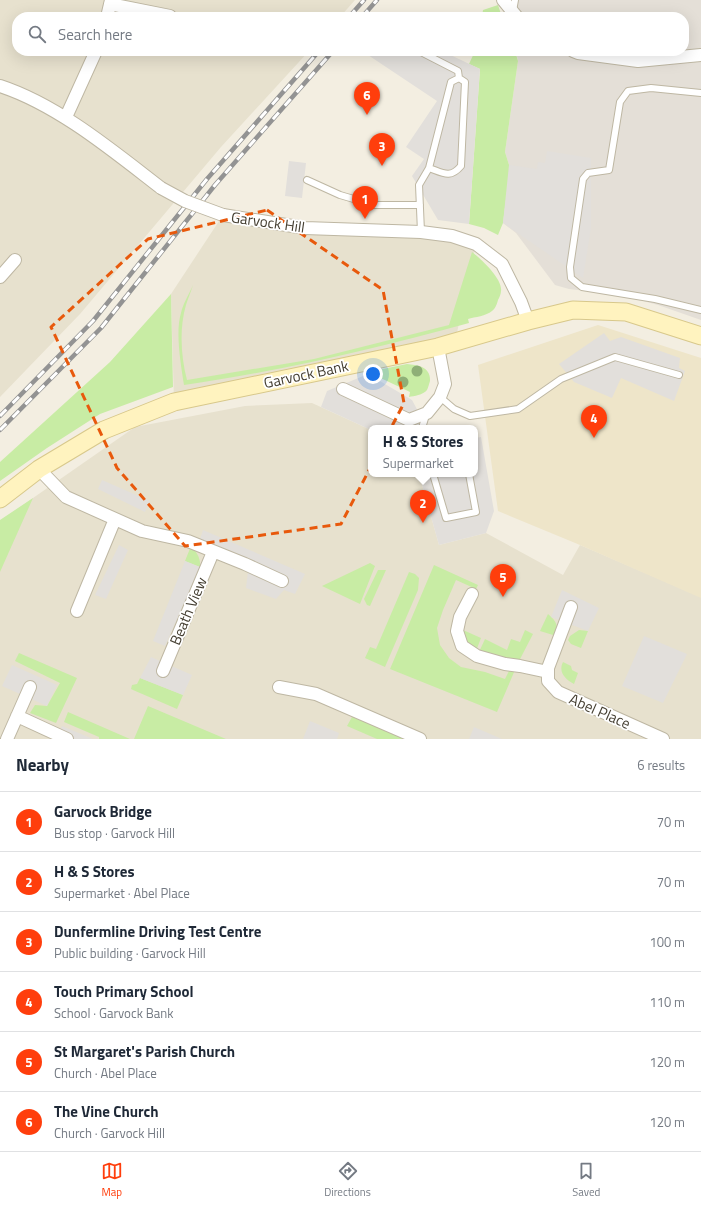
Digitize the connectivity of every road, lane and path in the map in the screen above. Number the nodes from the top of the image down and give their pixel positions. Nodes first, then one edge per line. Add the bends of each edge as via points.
1 (503, 0) edge
2 (515, 0) edge
3 (110, 2) edge
4 (108, 12) edge
5 (153, 12) edge
6 (513, 12) edge
7 (515, 12) edge
8 (94, 56) edge
9 (429, 56) edge
10 (600, 56) edge
11 (701, 56) edge
12 (459, 78) junction
13 (0, 86) edge
14 (701, 93) edge
15 (66, 117) junction
16 (429, 168) junction
17 (308, 180) dead end
18 (420, 205) junction
19 (421, 232) junction
20 (15, 260) dead end
21 (0, 277) edge
22 (701, 310) edge
23 (528, 321) junction
24 (701, 336) edge
25 (438, 347) junction
26 (679, 375) dead end
27 (343, 389) dead end
28 (440, 397) junction
29 (427, 413) junction
30 (423, 425) edge
31 (39, 469) junction
32 (434, 477) edge
33 (470, 477) edge
34 (0, 499) edge
35 (115, 519) junction
36 (213, 552) junction
37 (282, 581) dead end
38 (472, 594) dead end
39 (571, 607) dead end
40 (77, 611) dead end
41 (163, 671) dead end
42 (548, 672) junction
43 (30, 687) dead end
44 (279, 687) dead end
45 (17, 716) junction
46 (8, 739) edge
47 (67, 739) edge
48 (420, 739) edge
49 (664, 739) edge

1 - 6 street
2 - 7 lane
3 - 4 street
3 - 5 street
8 - 15 street
9 - 12 lane via 458,70
10 - 11 street via 638,61
12 - 16 lane via 452,82
12 - 16 lane via 465,82 462,166 448,175
13 - 15 street, Garvock Hill
14 - 22 lane via 651,88 628,91 620,102 609,170 588,174 583,179 570,267 571,278 582,287 655,299
15 - 19 street, Garvock Hill, bridge via 161,188 222,216 305,228
16 - 18 lane via 419,185
17 - 18 lane via 340,195 374,206
18 - 19 lane
19 - 23 street, Garvock Hill via 452,236 476,244 502,264
20 - 21 street
23 - 24 street, Garvock Bank via 573,310 626,312
23 - 25 street, Garvock Bank
25 - 28 street via 445,384
25 - 31 street, Garvock Bank via 174,402 104,430
26 - 28 lane via 615,357 561,379 518,409 470,416 454,409
27 - 29 street via 409,420
28 - 29 street
29 - 30 lane
31 - 34 street, Garvock Bank
31 - 35 street via 66,497
32 - 33 lane via 446,518 476,512
35 - 36 street via 142,531 188,541
35 - 40 street
36 - 37 street
36 - 41 street, Beath View
38 - 42 street via 456,631 462,646 477,656
39 - 42 street
42 - 49 street, Abel Place via 548,681 558,692
43 - 45 street
44 - 48 street via 316,694
45 - 46 street
45 - 47 street

